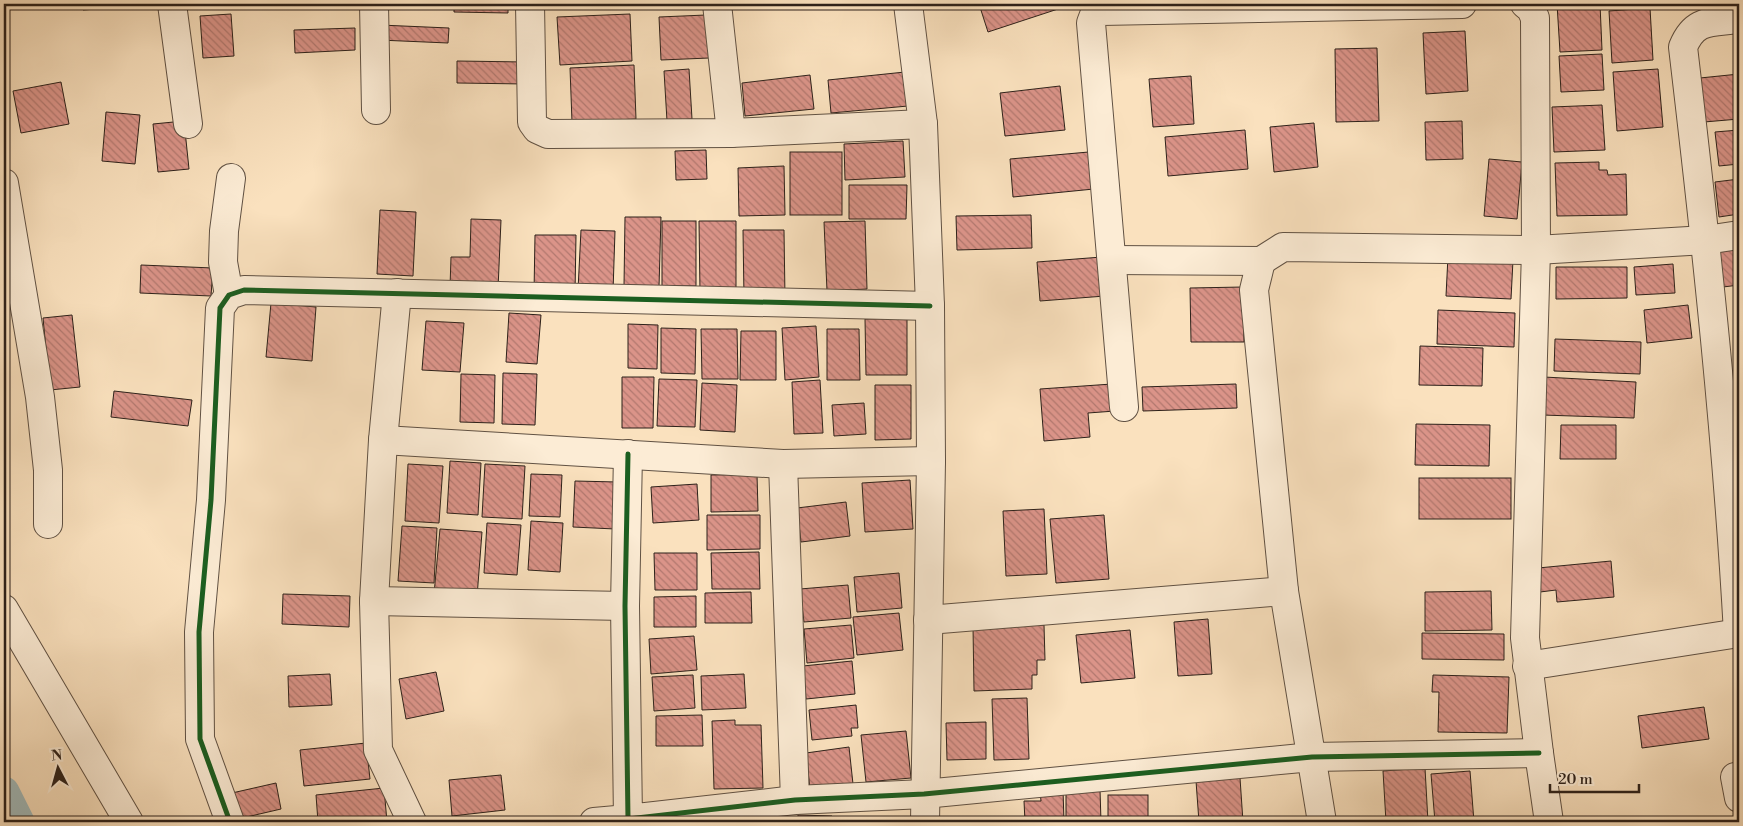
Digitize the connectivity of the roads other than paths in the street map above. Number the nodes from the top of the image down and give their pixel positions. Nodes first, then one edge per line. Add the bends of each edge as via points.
1 (172, 4) edge
2 (374, 4) edge
3 (530, 4) edge
4 (718, 4) edge
5 (908, 4) edge
6 (1462, 4) edge
7 (1525, 4) edge
8 (1337, 5) edge
9 (1088, 9) edge
10 (1739, 19) edge
11 (376, 110) dead end
12 (188, 124) dead end
13 (923, 124) junction
14 (731, 133) junction
15 (231, 178) dead end
16 (4, 183) edge
17 (1739, 235) edge
18 (1706, 240) junction
19 (1536, 250) junction
20 (1112, 260) junction
21 (1260, 261) junction
22 (397, 293) junction
23 (229, 295) junction
24 (930, 306) junction
25 (1124, 407) dead end
26 (383, 440) junction
27 (628, 454) junction
28 (1733, 455) edge
29 (931, 461) junction
30 (783, 464) junction
31 (48, 524) dead end
32 (1284, 591) junction
33 (374, 601) junction
34 (625, 606) junction
35 (4, 609) edge
36 (928, 620) junction
37 (1739, 633) edge
38 (1528, 666) junction
39 (1538, 753) junction
40 (1312, 757) junction
41 (924, 794) junction
42 (795, 800) junction
43 (628, 819) junction
44 (129, 822) edge
45 (230, 822) edge
46 (412, 822) edge
47 (594, 822) edge
48 (925, 822) edge
49 (1322, 822) edge
50 (1549, 822) edge

1 - 12 street
2 - 11 street
3 - 14 street via 532,122 537,129 548,134
4 - 14 street
5 - 13 street
6 - 8 street
7 - 19 street via 1532,9 1535,18
8 - 9 street
9 - 20 street
10 - 18 street via 1698,26 1688,34 1683,47
13 - 14 street
13 - 24 street
15 - 23 street via 224,230
16 - 31 street via 40,397 48,470
17 - 18 street
18 - 19 street
18 - 28 street
19 - 21 street via 1283,248
19 - 38 street via 1524,638
20 - 21 street
20 - 25 street
21 - 32 street via 1254,290
22 - 23 street via 244,290
22 - 24 street
22 - 26 street
23 - 45 street via 220,308 211,500 199,641 200,738
24 - 29 street
26 - 27 street
26 - 33 street
27 - 30 street
27 - 34 street
28 - 37 street via 1731,507
29 - 30 street
29 - 36 street
30 - 42 street
32 - 36 street
32 - 40 street
33 - 34 street
33 - 46 street via 378,750
34 - 43 street
35 - 44 street
36 - 41 street
37 - 38 street
38 - 39 street
39 - 40 street
39 - 50 street
40 - 41 street
40 - 49 street
41 - 42 street
41 - 48 street
42 - 43 street
43 - 47 street

